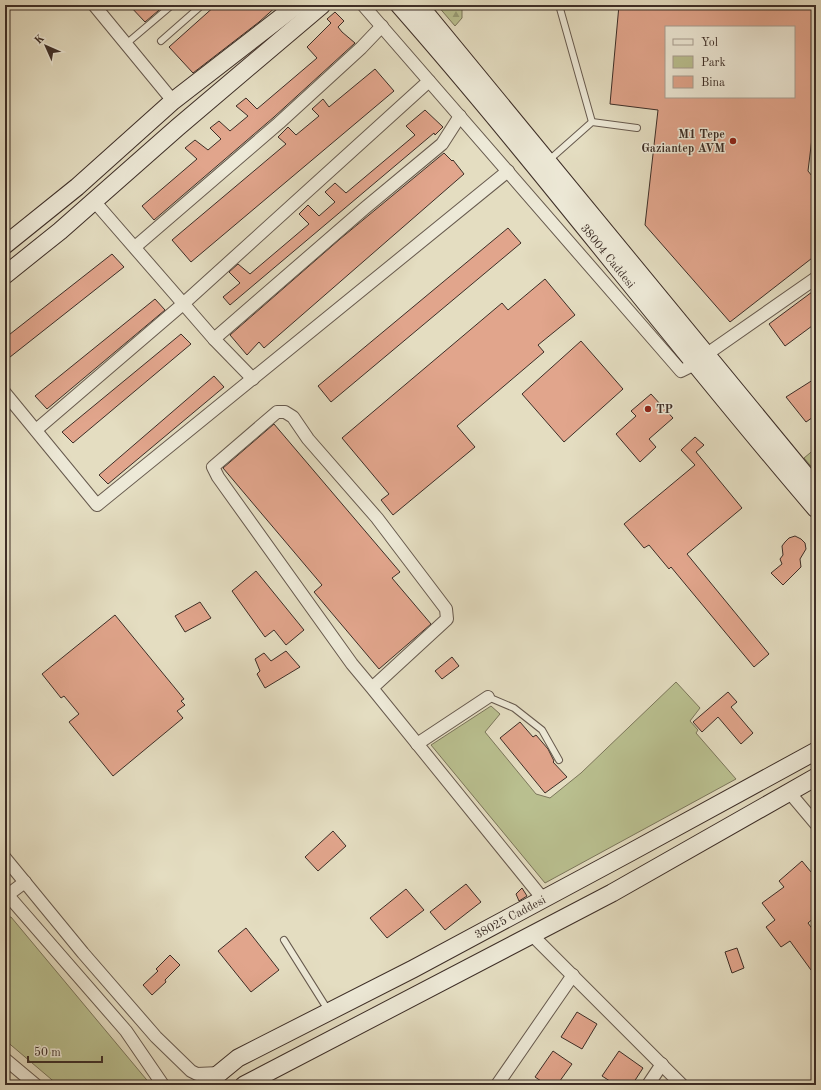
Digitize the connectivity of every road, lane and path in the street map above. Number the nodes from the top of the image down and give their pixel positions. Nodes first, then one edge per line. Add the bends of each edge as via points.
1 (172, 5) edge
2 (202, 5) edge
3 (297, 5) edge
4 (322, 5) edge
5 (363, 5) edge
6 (399, 5) edge
7 (419, 5) edge
8 (559, 5) edge
9 (97, 6) edge
10 (382, 26) junction
11 (161, 41) dead end
12 (126, 44) junction
13 (429, 81) junction
14 (173, 101) junction
15 (460, 116) junction
16 (592, 122) junction
17 (637, 128) dead end
18 (542, 164) junction
19 (508, 171) junction
20 (94, 201) junction
21 (5, 245) edge
22 (134, 247) junction
23 (5, 275) edge
24 (816, 278) edge
25 (183, 304) junction
26 (214, 339) junction
27 (701, 359) junction
28 (253, 379) junction
29 (5, 392) edge
30 (36, 430) junction
31 (816, 488) edge
32 (816, 509) edge
33 (372, 688) junction
34 (488, 697) joint
35 (417, 744) junction
36 (816, 751) edge
37 (559, 760) dead end
38 (816, 777) edge
39 (789, 792) junction
40 (816, 824) edge
41 (5, 858) edge
42 (24, 882) junction
43 (6, 895) edge
44 (543, 899) junction
45 (532, 935) junction
46 (284, 940) dead end
47 (573, 975) junction
48 (329, 1011) junction
49 (5, 1058) edge
50 (662, 1064) junction
51 (219, 1073) junction
52 (36, 1085) edge
53 (163, 1085) edge
54 (205, 1085) edge
55 (244, 1085) edge
56 (497, 1085) edge
57 (648, 1085) edge
58 (682, 1085) edge

1 - 12 lane
2 - 11 lane
3 - 14 street
4 - 20 street
5 - 10 street
6 - 18 street, 38004 Caddesi
7 - 18 street, 38004 Caddesi
8 - 16 lane
9 - 12 street
10 - 13 street
10 - 22 street via 279,123
12 - 14 street
13 - 15 street
13 - 25 street
14 - 21 street via 77,187
15 - 19 street
15 - 26 street via 442,144
16 - 17 lane
16 - 18 lane
18 - 27 street, 38004 Caddesi
19 - 27 street via 680,371
19 - 28 street
20 - 22 street
20 - 23 street
22 - 25 street
24 - 27 street
25 - 26 street
25 - 30 street
26 - 28 street
27 - 31 street, 38004 Caddesi
27 - 32 street, 38004 Caddesi via 747,429
28 - 30 street via 97,505
29 - 30 street
33 - 33 street via 352,664 213,467 277,412 285,412 293,417 308,439 377,518 446,609 446,619
33 - 35 street
34 - 35 street
34 - 37 lane via 514,708 542,730
35 - 44 street
36 - 44 street, 38025 Caddesi
38 - 39 street
39 - 40 street
39 - 45 street via 612,893
41 - 42 street
42 - 43 street
42 - 51 street via 156,1037 185,1066 197,1074
43 - 53 street via 126,1031
44 - 48 street, 38025 Caddesi
45 - 47 street
45 - 55 street
46 - 48 lane
47 - 50 street
47 - 56 street
48 - 51 street, 38025 Caddesi via 238,1058
49 - 52 street
50 - 57 street
50 - 58 street
51 - 54 street, 38025 Caddesi

